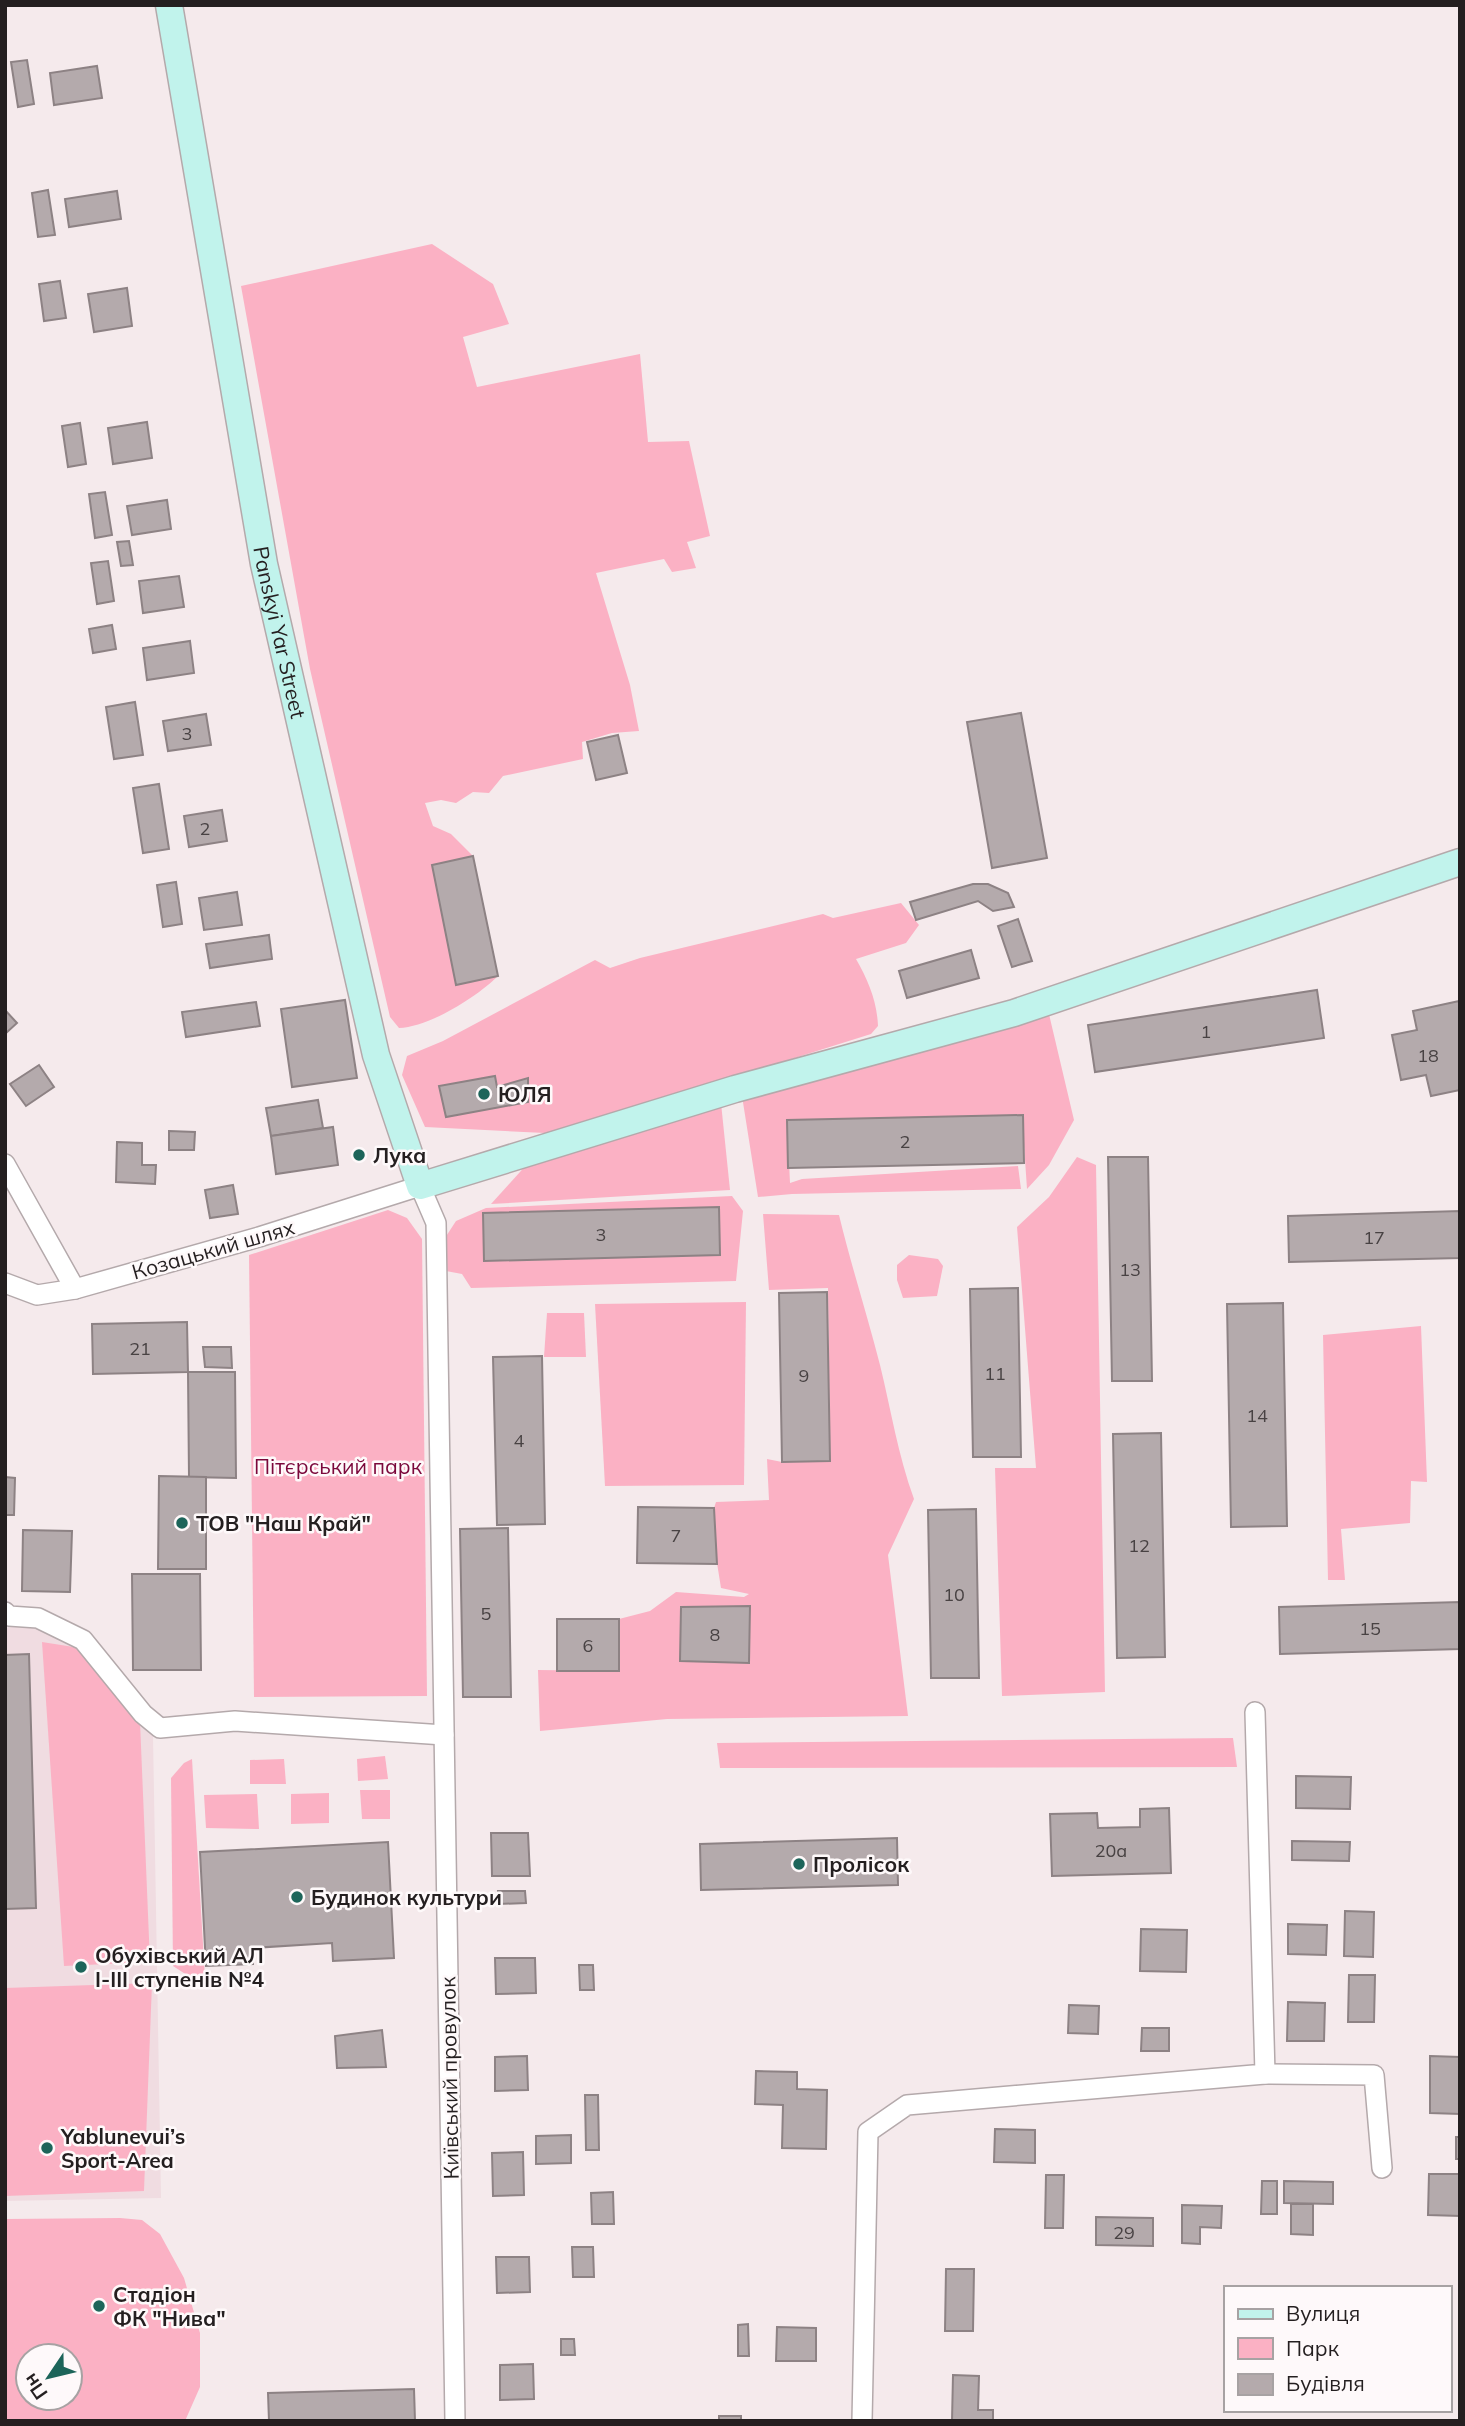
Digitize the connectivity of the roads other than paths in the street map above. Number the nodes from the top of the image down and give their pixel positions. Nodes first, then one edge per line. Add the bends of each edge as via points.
1 (169, 5) edge
2 (1460, 862) edge
3 (5, 1164) edge
4 (420, 1186) junction
5 (5, 1283) edge
6 (75, 1289) junction
7 (5, 1612) edge
8 (1255, 1712) dead end
9 (444, 1735) junction
10 (1265, 2074) junction
11 (1382, 2168) dead end
12 (455, 2421) edge
13 (862, 2421) edge

1 - 4 street, Panskyi Yar Street via 264,564 376,1055
2 - 4 street via 1014,1013 735,1089
3 - 6 street
4 - 6 street, Козацький шлях
4 - 9 street, Київський провулок via 436,1223
5 - 6 street, Козацький шлях via 37,1295
7 - 9 street via 38,1618 83,1640 143,1714 160,1727 235,1721
8 - 10 street
9 - 12 street, Київський провулок
10 - 11 street via 1374,2075
10 - 13 street via 907,2105 869,2132

